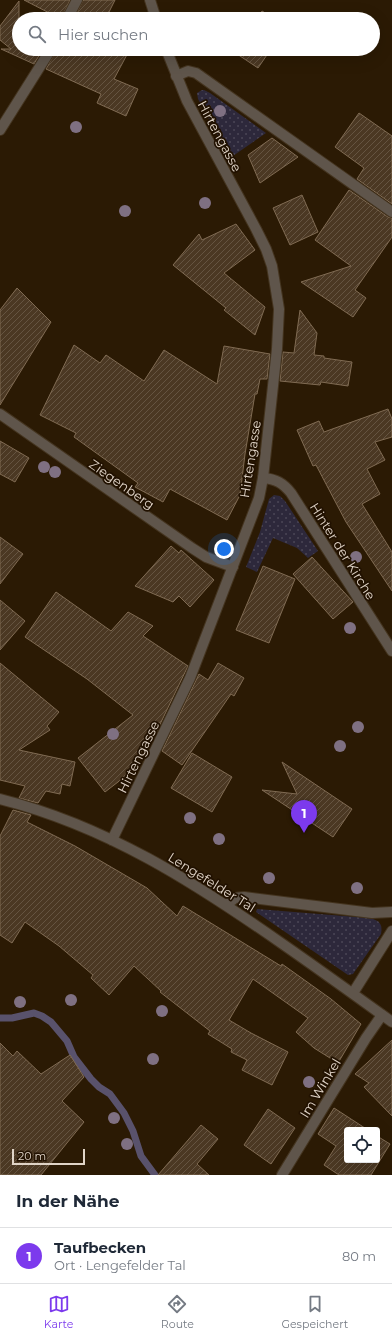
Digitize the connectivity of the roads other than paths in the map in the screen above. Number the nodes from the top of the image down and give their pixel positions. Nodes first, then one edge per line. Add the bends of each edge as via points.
1 (76, 0) edge
2 (150, 0) edge
3 (70, 12) edge
4 (154, 12) edge
5 (47, 56) edge
6 (169, 56) edge
7 (176, 76) junction
8 (0, 130) edge
9 (392, 212) edge
10 (0, 414) edge
11 (263, 478) junction
12 (233, 567) junction
13 (392, 650) edge
14 (0, 799) edge
15 (112, 840) junction
16 (226, 905) junction
17 (392, 912) edge
18 (392, 932) edge
19 (352, 993) junction
20 (382, 1015) junction
21 (392, 1022) edge
22 (282, 1175) edge

1 - 3 street
2 - 4 street
5 - 8 street
6 - 7 street, Hirtengasse
7 - 9 street, Hirtengasse via 188,71 196,72
7 - 11 street, Hirtengasse via 195,117 258,233 272,266 278,309 278,337
10 - 12 street, Ziegenberg via 195,551
11 - 12 street, Hirtengasse via 259,498
11 - 13 street, Hinter der Kirche via 277,481 288,489
12 - 15 street, Hirtengasse via 190,678
14 - 15 street, Lengefelder Tal via 56,816
15 - 16 street, Lengefelder Tal via 152,860
16 - 17 street via 235,898 244,896 372,913
16 - 19 street, Lengefelder Tal
18 - 19 street
19 - 20 street, Lengefelder Tal
20 - 21 street, Lengefelder Tal
20 - 22 street, Im Winkel

